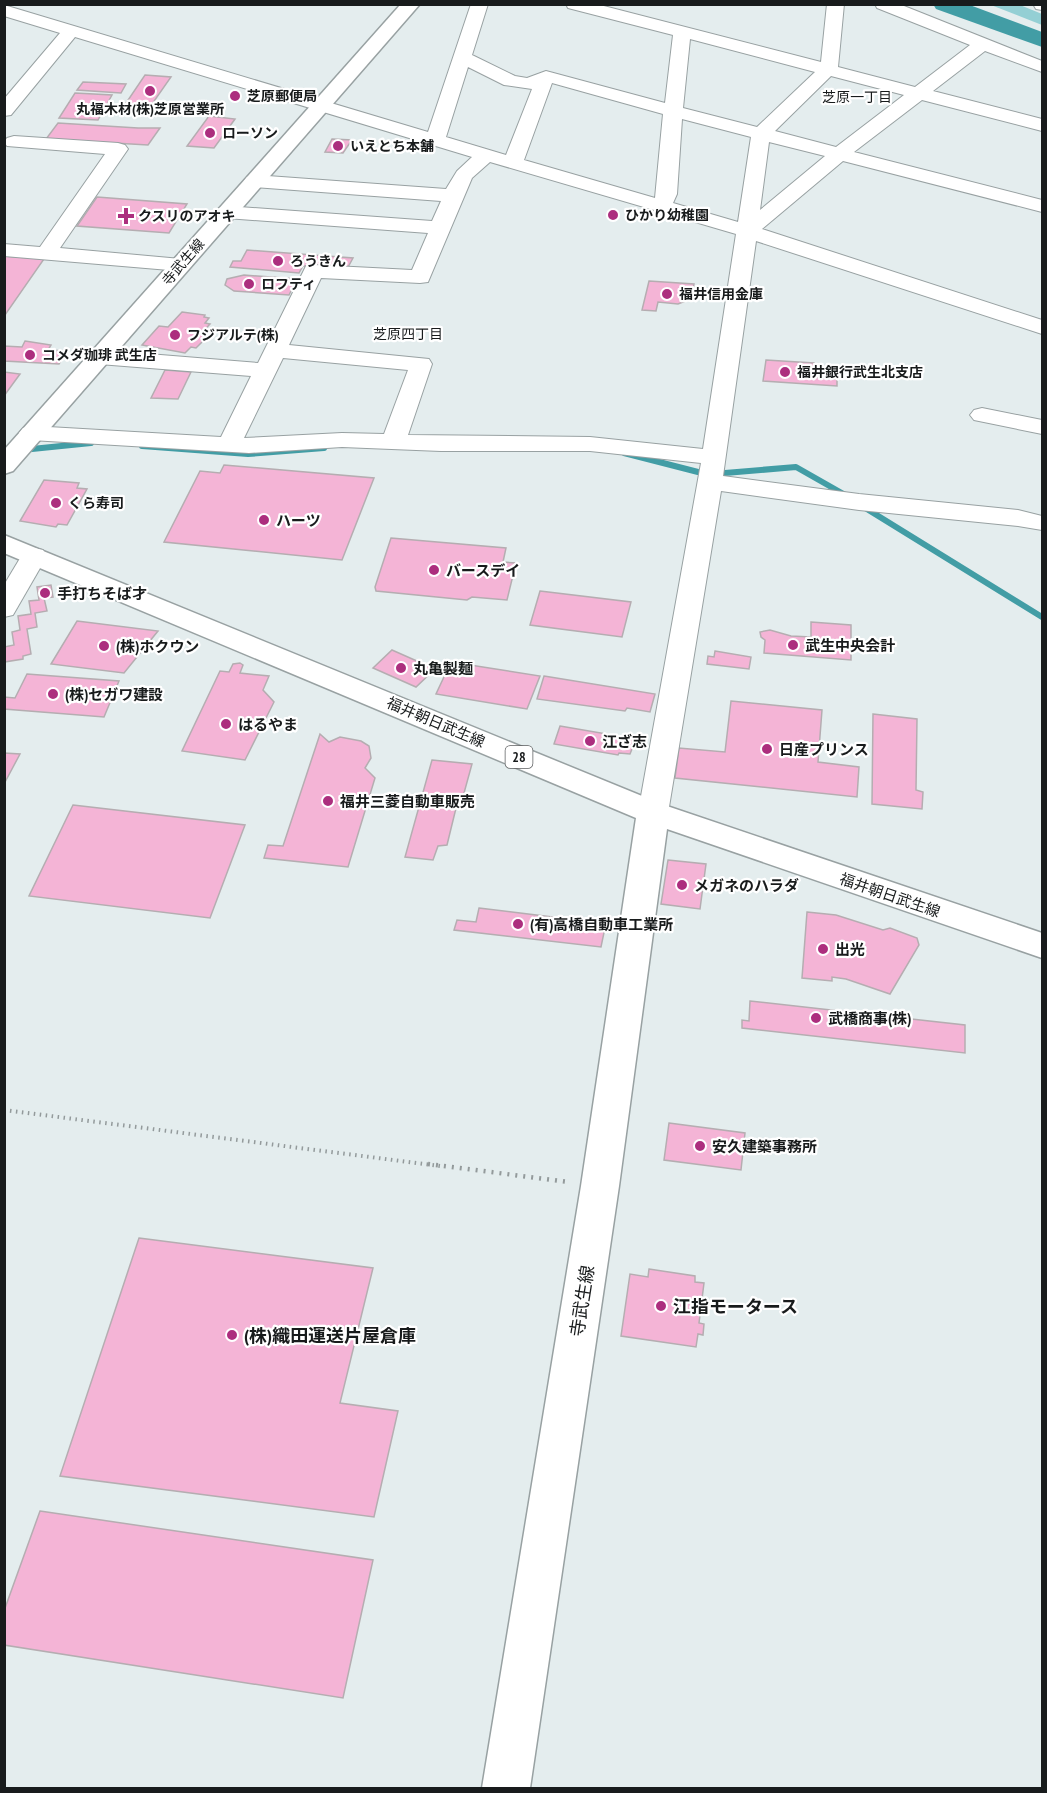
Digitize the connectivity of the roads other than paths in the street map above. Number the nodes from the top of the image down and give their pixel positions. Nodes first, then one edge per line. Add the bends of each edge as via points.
1 (411, 4) edge
2 (480, 4) edge
3 (574, 4) edge
4 (836, 4) edge
5 (883, 4) edge
6 (4, 10) edge
7 (71, 31) junction
8 (682, 32) junction
9 (984, 43) junction
10 (463, 58) junction
11 (1042, 67) edge
12 (829, 69) junction
13 (546, 76) junction
14 (918, 92) junction
15 (319, 106) junction
16 (673, 111) junction
17 (1042, 125) edge
18 (12, 127) edge
19 (761, 134) junction
20 (435, 140) junction
21 (488, 154) junction
22 (838, 154) junction
23 (513, 162) junction
24 (254, 181) junction
25 (453, 196) junction
26 (662, 206) junction
27 (1042, 206) edge
28 (226, 212) junction
29 (441, 228) junction
30 (747, 231) junction
31 (4, 250) edge
32 (46, 253) junction
33 (181, 265) junction
34 (1038, 320) edge
35 (99, 357) junction
36 (269, 360) junction
37 (982, 415) dead end
38 (1042, 427) edge
39 (31, 433) junction
40 (394, 440) junction
41 (229, 445) junction
42 (714, 457) junction
43 (4, 466) edge
44 (710, 482) junction
45 (1042, 523) edge
46 (4, 543) edge
47 (34, 556) junction
48 (4, 609) edge
49 (653, 813) junction
50 (1042, 946) edge
51 (506, 1788) edge

1 - 15 main road, 寺武生線
2 - 10 street
3 - 8 street
4 - 12 street
5 - 9 street
6 - 7 street
7 - 15 street
7 - 18 street
8 - 12 street
8 - 16 street
9 - 11 street
9 - 14 street
10 - 13 street via 510,81 529,84
10 - 20 street
12 - 14 street
12 - 19 street
13 - 16 street
13 - 23 street
14 - 17 street
14 - 22 street
15 - 20 street
15 - 24 main road, 寺武生線
16 - 19 street
16 - 26 street via 667,194
18 - 32 street via 118,149
19 - 22 street
19 - 30 street
20 - 21 street
21 - 23 street
21 - 25 street via 464,175
22 - 27 street
22 - 30 street
23 - 26 street
24 - 25 street
24 - 28 main road, 寺武生線
25 - 29 street
26 - 30 street
28 - 29 street
28 - 33 main road, 寺武生線
29 - 36 street via 420,277 314,271
30 - 34 street
30 - 42 street
31 - 32 street
32 - 33 street
33 - 35 main road, 寺武生線
35 - 36 street
35 - 39 main road, 寺武生線
36 - 40 street via 421,364
36 - 41 street
37 - 38 street
39 - 41 street
39 - 43 main road, 寺武生線
40 - 41 street
40 - 42 street via 441,444 590,444
42 - 44 street
44 - 45 street
44 - 49 street
46 - 47 main road, 福井朝日武生線 / 28
47 - 48 street
47 - 49 main road, 福井朝日武生線 / 28
49 - 50 main road, 福井朝日武生線 / 28
49 - 51 main road, 寺武生線 via 600,1186

